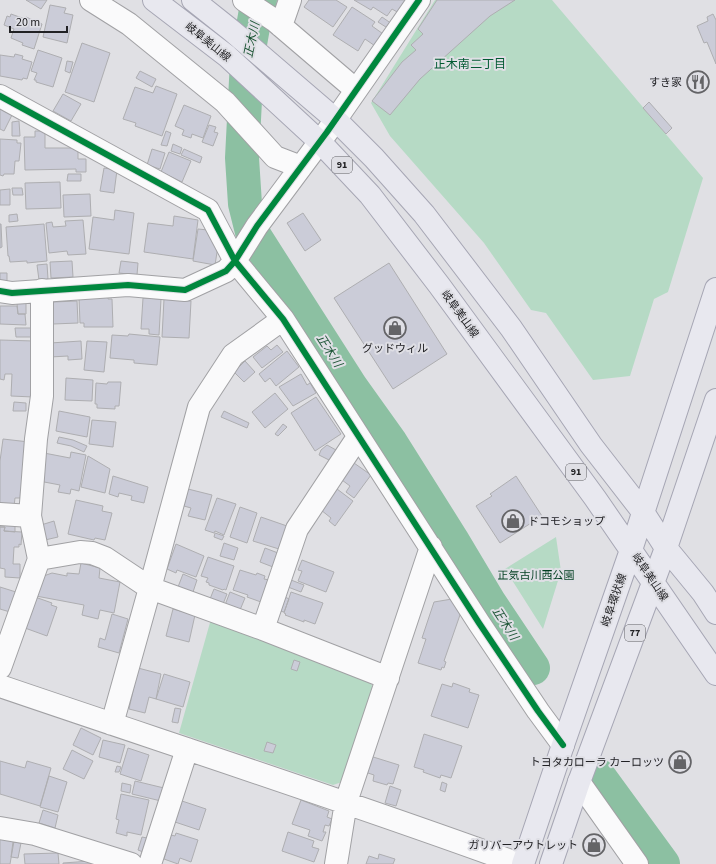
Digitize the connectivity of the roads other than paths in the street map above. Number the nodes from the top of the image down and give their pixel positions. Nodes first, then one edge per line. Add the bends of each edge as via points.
1 (91, 0) edge
2 (154, 0) edge
3 (193, 0) edge
4 (290, 0) edge
5 (419, 0) edge
6 (245, 1) edge
7 (277, 23) junction
8 (356, 90) junction
9 (0, 96) edge
10 (336, 120) junction
11 (320, 142) junction
12 (301, 167) junction
13 (235, 261) junction
14 (716, 289) edge
15 (42, 290) junction
16 (0, 291) edge
17 (283, 319) junction
18 (716, 400) edge
19 (358, 436) junction
20 (643, 512) junction
21 (0, 514) edge
22 (30, 516) junction
23 (431, 547) junction
24 (666, 548) junction
25 (631, 550) junction
26 (38, 559) junction
27 (653, 584) junction
28 (150, 588) junction
29 (716, 613) edge
30 (263, 629) junction
31 (0, 668) edge
32 (716, 674) edge
33 (388, 678) junction
34 (0, 686) edge
35 (112, 724) junction
36 (563, 744) junction
37 (187, 750) junction
38 (579, 782) junction
39 (346, 802) junction
40 (0, 828) edge
41 (120, 862) edge
42 (150, 864) edge
43 (336, 864) edge
44 (519, 864) edge
45 (523, 864) edge
46 (551, 864) edge
47 (637, 864) edge

1 - 12 street via 129,24 225,102 275,157
2 - 11 main road, 岐阜美山線 / 91 via 227,56
3 - 10 main road, 91
4 - 7 street
5 - 8 street
6 - 7 street
7 - 8 street
8 - 10 street
9 - 13 street via 208,210
10 - 11 street
10 - 20 main road, 91 via 424,214 511,328 591,445
11 - 12 street
11 - 25 main road, 岐阜美山線 / 91 via 370,194
12 - 13 street via 257,226
13 - 15 street via 226,271 185,290 128,285
13 - 17 street
14 - 20 main road, 岐阜環状線
15 - 16 street
15 - 22 street via 42,396
17 - 19 street
17 - 28 street via 233,355 198,407
18 - 24 main road, 77
19 - 23 street
19 - 30 street via 297,529
20 - 24 main road, 91
20 - 25 main road, 岐阜環状線
21 - 22 street
22 - 26 street
23 - 33 street
23 - 36 street via 538,711
24 - 27 main road, 77
24 - 29 main road, 91
25 - 27 main road, 岐阜美山線 / 91
25 - 36 main road, 岐阜環状線
26 - 28 street via 80,552 92,553 105,558
26 - 31 street
27 - 32 main road, 岐阜美山線 / 91
27 - 38 main road, 77
28 - 30 street
28 - 35 street
30 - 33 street
33 - 39 street
34 - 35 street
35 - 37 street
36 - 45 main road, 岐阜環状線
37 - 39 street
37 - 42 street
38 - 46 main road, 77
38 - 47 street
39 - 43 street
39 - 44 street
40 - 41 street via 35,834

